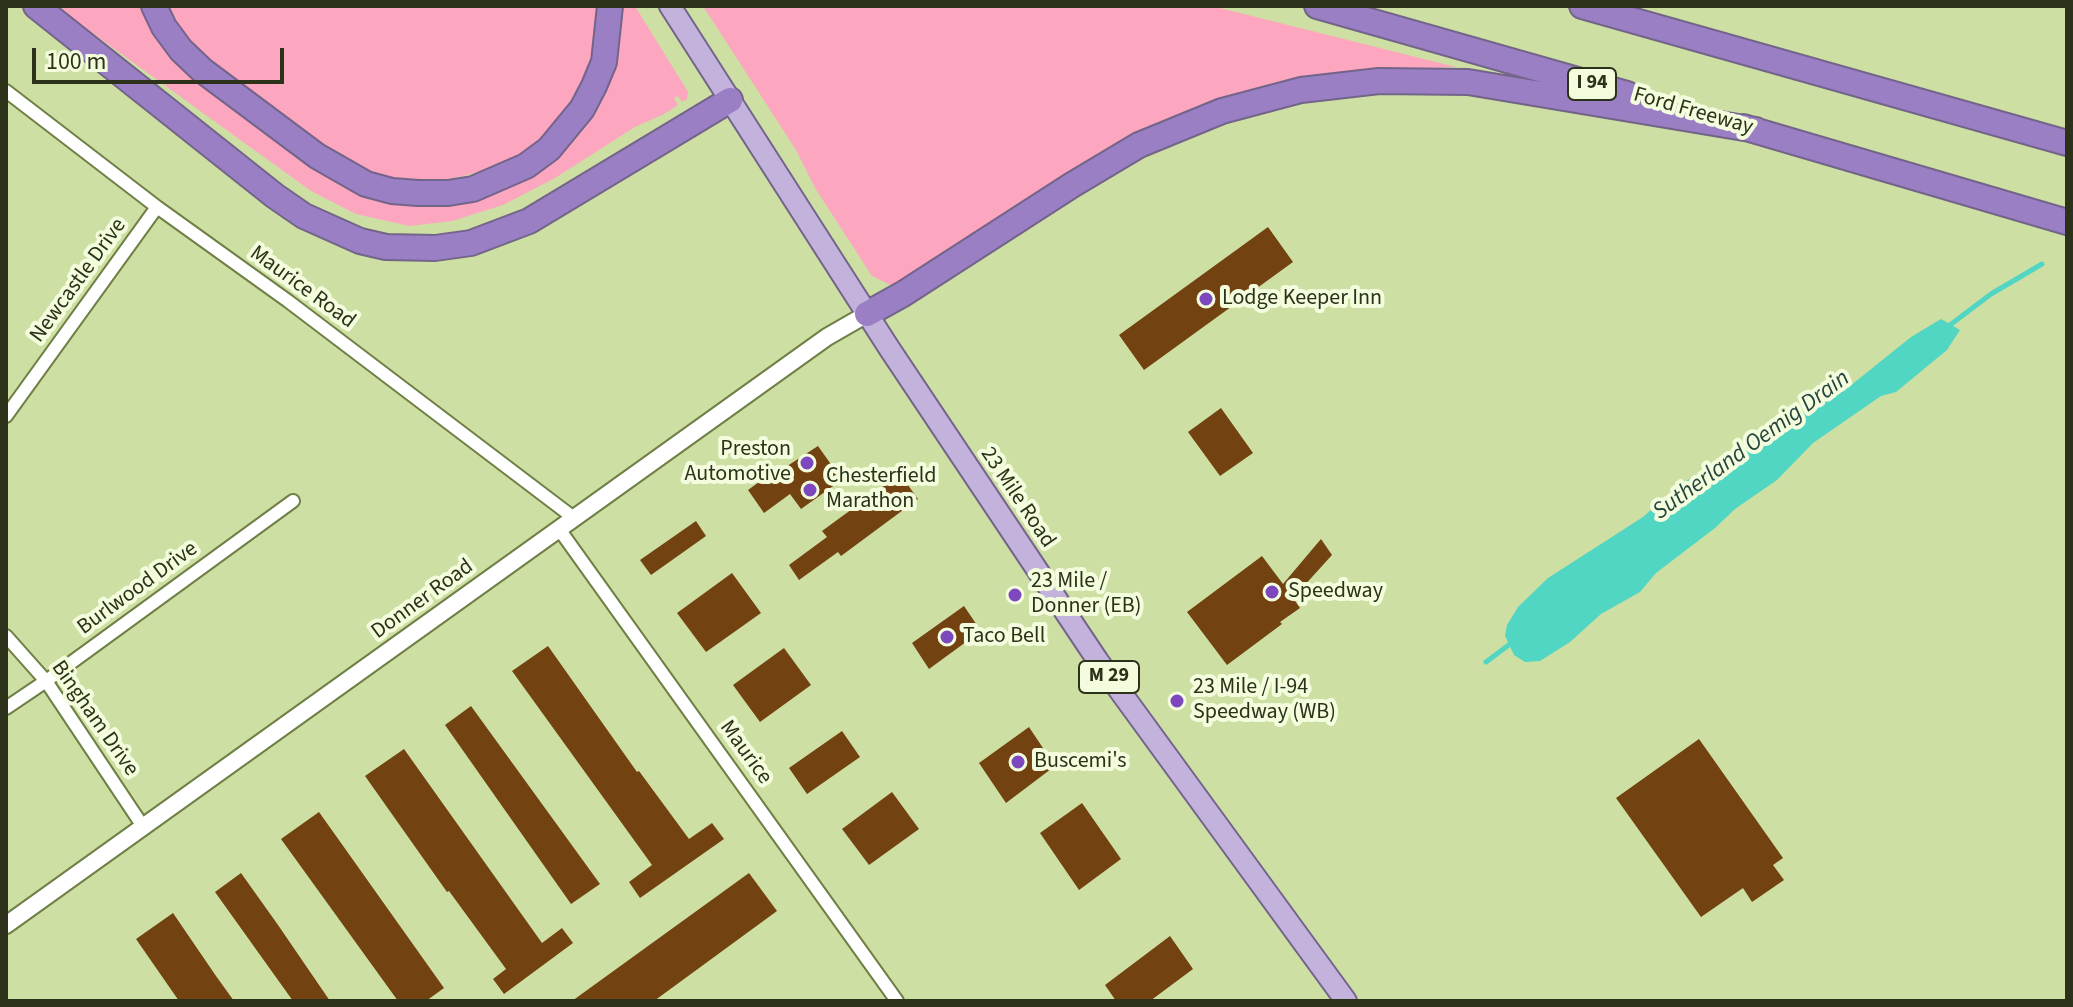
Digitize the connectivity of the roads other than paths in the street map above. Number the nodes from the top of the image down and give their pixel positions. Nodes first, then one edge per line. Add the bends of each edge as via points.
1 (36, 6) edge
2 (154, 6) edge
3 (610, 6) edge
4 (670, 6) edge
5 (1317, 6) edge
6 (1582, 6) edge
7 (1638, 6) edge
8 (1750, 53) junction
9 (6, 91) edge
10 (730, 100) junction
11 (1756, 130) junction
12 (2067, 143) edge
13 (157, 207) junction
14 (2067, 222) edge
15 (867, 314) junction
16 (6, 416) edge
17 (293, 501) dead end
18 (574, 518) junction
19 (559, 529) junction
20 (6, 636) edge
21 (46, 681) junction
22 (6, 708) edge
23 (144, 828) junction
24 (6, 925) edge
25 (897, 1001) edge
26 (1346, 1001) edge

1 - 10 highway via 304,216 386,247 471,243 529,221
2 - 3 highway via 181,50 202,70 317,156 366,184 433,193 473,189 500,179 526,166 558,139 582,109 599,74
4 - 10 main road, 23 Mile Road / M 29
5 - 11 highway, Ford Freeway / I 94
6 - 8 highway
7 - 8 highway
8 - 12 highway
9 - 13 street, Maurice Road
10 - 15 main road, 23 Mile Road / M 29
11 - 14 highway, Ford Freeway / I 94
11 - 15 highway via 1468,82 1379,81 1301,90 1222,111 1139,145
13 - 16 street, Newcastle Drive
13 - 18 street, Maurice Road
15 - 18 street, Donner Road
15 - 26 main road, 23 Mile Road / M 29 via 1098,661
17 - 21 street, Burlwood Drive
18 - 19 street, Donner Road
19 - 23 street, Donner Road
19 - 25 street, Maurice
20 - 21 street, Bingham Drive
21 - 22 street, Burlwood Drive
21 - 23 street, Bingham Drive
23 - 24 street, Donner Road

